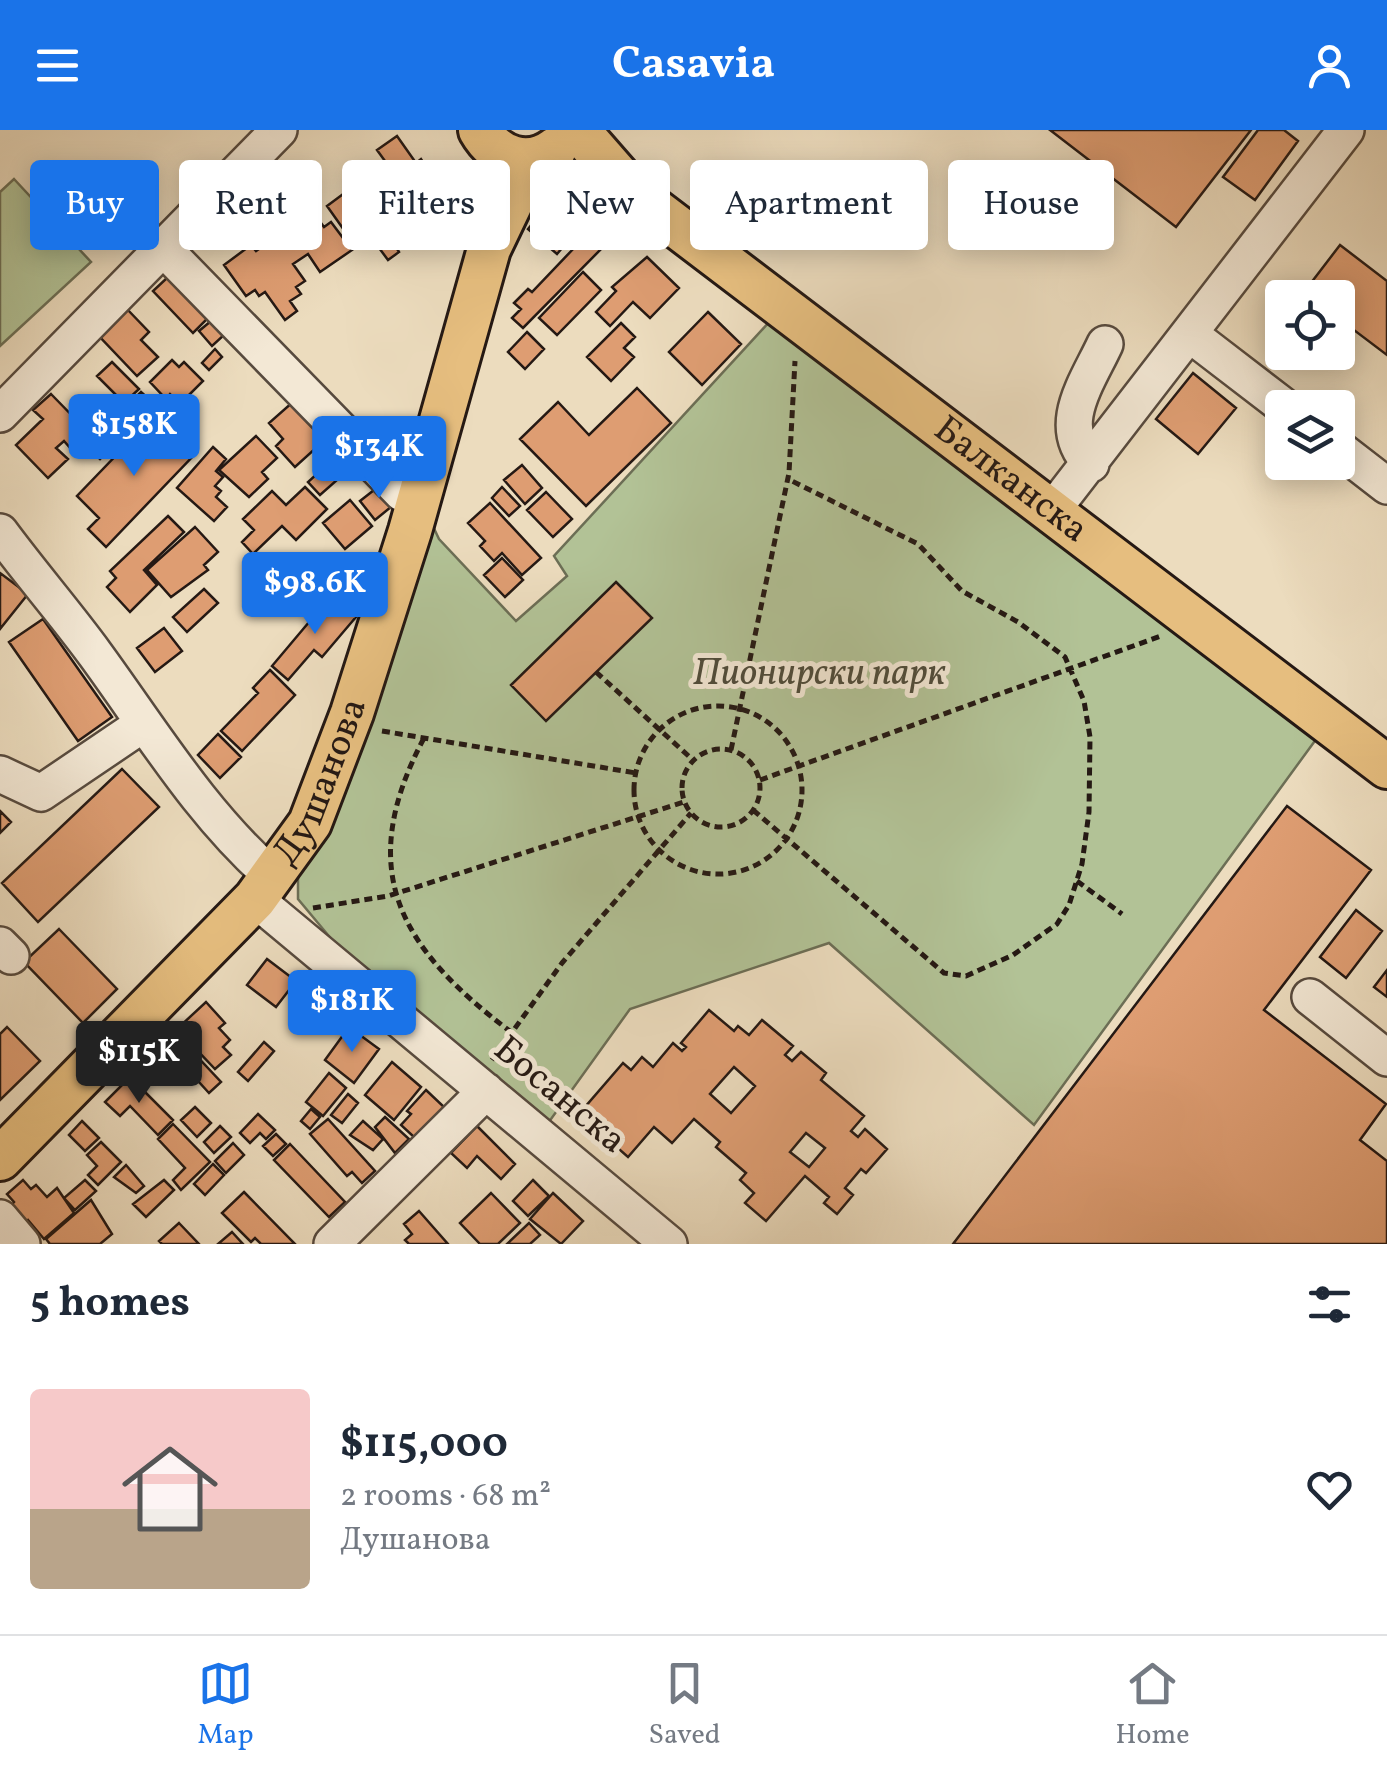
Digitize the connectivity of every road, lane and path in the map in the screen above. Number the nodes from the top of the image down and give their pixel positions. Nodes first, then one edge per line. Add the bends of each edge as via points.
1 (279, 130) edge
2 (1346, 130) edge
3 (483, 135) edge
4 (559, 143) edge
5 (488, 160) edge
6 (510, 205) edge
7 (165, 250) junction
8 (489, 250) edge
9 (1191, 335) junction
10 (1105, 344) dead end
11 (795, 361) dead end
12 (1265, 392) edge
13 (0, 414) edge
14 (1355, 461) edge
15 (1091, 464) junction
16 (788, 480) junction
17 (1387, 486) edge
18 (420, 498) junction
19 (1051, 512) junction
20 (0, 532) edge
21 (1169, 634) dead end
22 (1073, 670) junction
23 (596, 672) dead end
24 (738, 708) junction
25 (143, 724) junction
26 (374, 730) dead end
27 (658, 732) junction
28 (424, 738) junction
29 (731, 750) junction
30 (693, 760) junction
31 (799, 766) junction
32 (1387, 768) edge
33 (636, 773) junction
34 (0, 774) edge
35 (760, 780) junction
36 (684, 802) junction
37 (753, 810) junction
38 (691, 813) junction
39 (639, 816) junction
40 (786, 840) junction
41 (659, 850) junction
42 (1077, 881) junction
43 (264, 889) junction
44 (395, 893) junction
45 (302, 910) dead end
46 (1122, 914) dead end
47 (1310, 997) dead end
48 (512, 1032) junction
49 (1387, 1058) edge
50 (481, 1087) junction
51 (0, 1159) edge
52 (0, 1218) edge
53 (22, 1244) edge
54 (332, 1244) edge
55 (669, 1244) edge

1 - 7 street
2 - 9 street
3 - 4 main road, Балканска via 510,157
3 - 5 main road, Душанова
4 - 6 main road, Душанова via 524,176
4 - 19 main road, Балканска
7 - 13 street
7 - 18 street via 402,493
8 - 18 main road, Душанова
9 - 12 street
9 - 15 street
10 - 15 street via 1072,423 1077,446
11 - 16 path
14 - 17 street
15 - 19 street
16 - 22 path via 918,544 962,591 1035,633
16 - 24 path
18 - 43 main road, Душанова via 322,798
19 - 32 main road, Балканска
20 - 25 street, Босанска
21 - 22 path
22 - 31 path
22 - 42 path via 1090,737 1089,812
23 - 27 path
24 - 27 path via 688,711
24 - 29 path
24 - 31 path via 767,722
25 - 34 street via 41,792
25 - 43 street, Босанска via 241,849
26 - 28 path
27 - 30 path
27 - 33 path
28 - 33 path
28 - 44 path via 394,817
29 - 30 path via 710,750
29 - 35 path via 747,758
30 - 36 path via 683,776
31 - 35 path
31 - 40 path via 803,794
33 - 39 path
35 - 37 path
36 - 38 path
36 - 39 path
37 - 38 path via 726,827
37 - 40 path
38 - 41 path
39 - 41 path
39 - 44 path
40 - 41 path via 762,862 736,873 695,870
40 - 42 path via 944,973 957,977 980,972 1044,935 1070,906
41 - 48 path
42 - 46 path
43 - 50 street, Босанска
43 - 51 main road, Душанова
44 - 45 path
44 - 48 path via 426,956 449,983
47 - 49 street
48 - 50 path
50 - 54 street
50 - 55 street, Босанска
52 - 53 street

